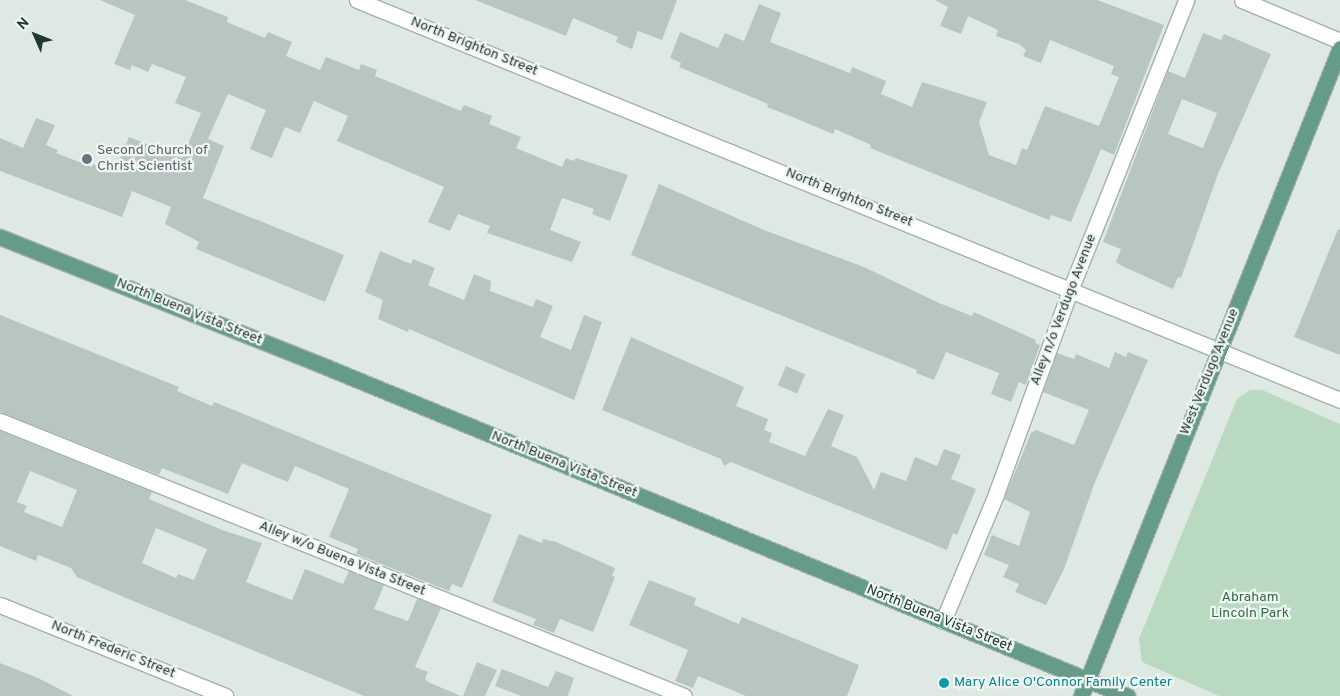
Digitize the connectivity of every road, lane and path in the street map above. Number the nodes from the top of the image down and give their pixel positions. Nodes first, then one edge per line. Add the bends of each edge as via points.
1 (357, 0) edge
2 (1186, 0) edge
3 (1242, 0) edge
4 (1340, 40) edge
5 (1340, 48) edge
6 (0, 238) edge
7 (1071, 288) junction
8 (1218, 350) junction
9 (1340, 400) edge
10 (0, 421) edge
11 (0, 605) edge
12 (943, 621) junction
13 (1088, 680) junction
14 (226, 696) edge
15 (684, 696) edge
16 (1081, 696) edge
17 (1127, 696) edge

1 - 7 street, North Brighton Street
2 - 7 street, Alley n/o Verdugo Avenue
3 - 4 street
5 - 8 main road, West Verdugo Avenue
6 - 12 main road, North Buena Vista Street via 328,368
7 - 8 street, North Brighton Street
7 - 12 street, Alley n/o Verdugo Avenue via 996,494
8 - 9 street, North Brighton Street
8 - 13 main road, West Verdugo Avenue
10 - 15 street, Alley w/o Buena Vista Street
11 - 14 street, North Frederic Street
12 - 13 main road, North Buena Vista Street
13 - 16 main road, West Verdugo Avenue
13 - 17 main road, North Buena Vista Street

